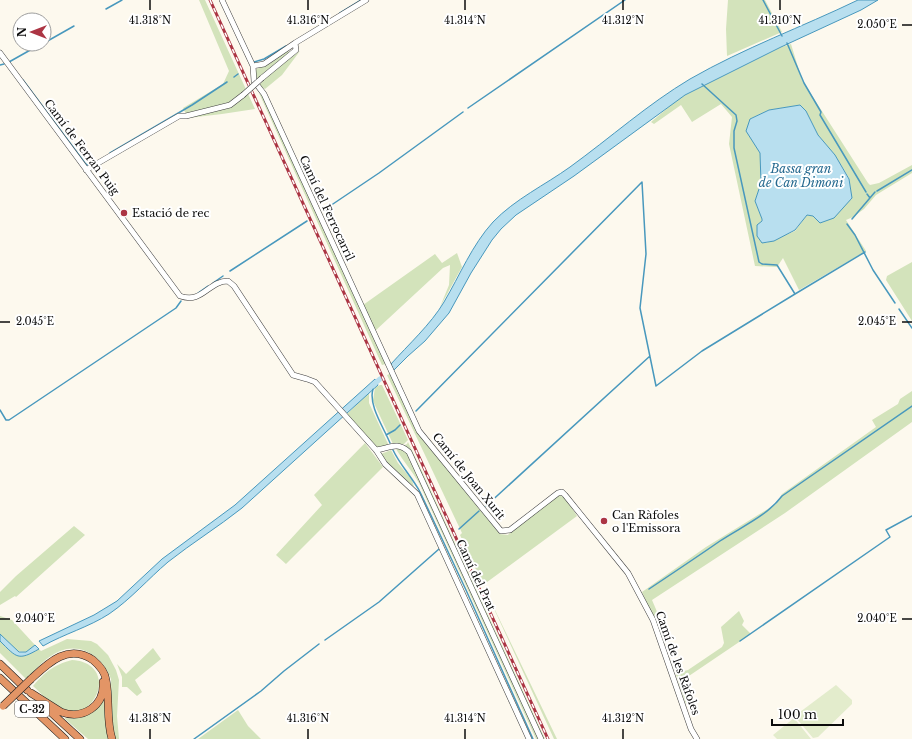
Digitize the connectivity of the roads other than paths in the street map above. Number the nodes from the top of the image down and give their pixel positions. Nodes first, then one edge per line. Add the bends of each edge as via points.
1 (222, 0) edge
2 (366, 0) edge
3 (296, 43) junction
4 (0, 53) edge
5 (253, 66) junction
6 (86, 170) junction
7 (386, 358) joint
8 (376, 450) junction
9 (628, 573) joint
10 (96, 663) junction
11 (0, 664) edge
12 (0, 678) edge
13 (31, 693) junction
14 (2, 707) edge
15 (65, 739) edge
16 (80, 739) edge
17 (112, 739) edge
18 (529, 739) edge
19 (540, 739) edge
20 (697, 739) edge

1 - 5 street, Camí del Ferrocarril
2 - 3 street
3 - 5 street via 264,64
3 - 6 street, bridge via 296,50 230,105 179,116
4 - 6 street, Camí de Ferran Puig
5 - 7 street, Camí del Ferrocarril via 254,80 264,94
6 - 8 street, Camí de Ferran Puig via 180,296 194,298 222,280 228,280 293,375 315,382
7 - 9 street, Camí de Joan Xurit via 419,431 501,531 510,530 562,492
8 - 18 street, Camí de Ferran Puig via 385,464 417,494
8 - 19 street, Camí del Prat via 396,445 403,446 409,452
9 - 20 street, Camí de les Ràfoles via 653,620 691,729
10 - 13 highway via 102,679 102,692 98,703 84,713 67,715
10 - 14 highway, bridge via 86,656 65,654 51,661
10 - 17 highway via 106,679
11 - 13 highway, C-32
12 - 15 highway, C-32
13 - 16 highway, C-32

